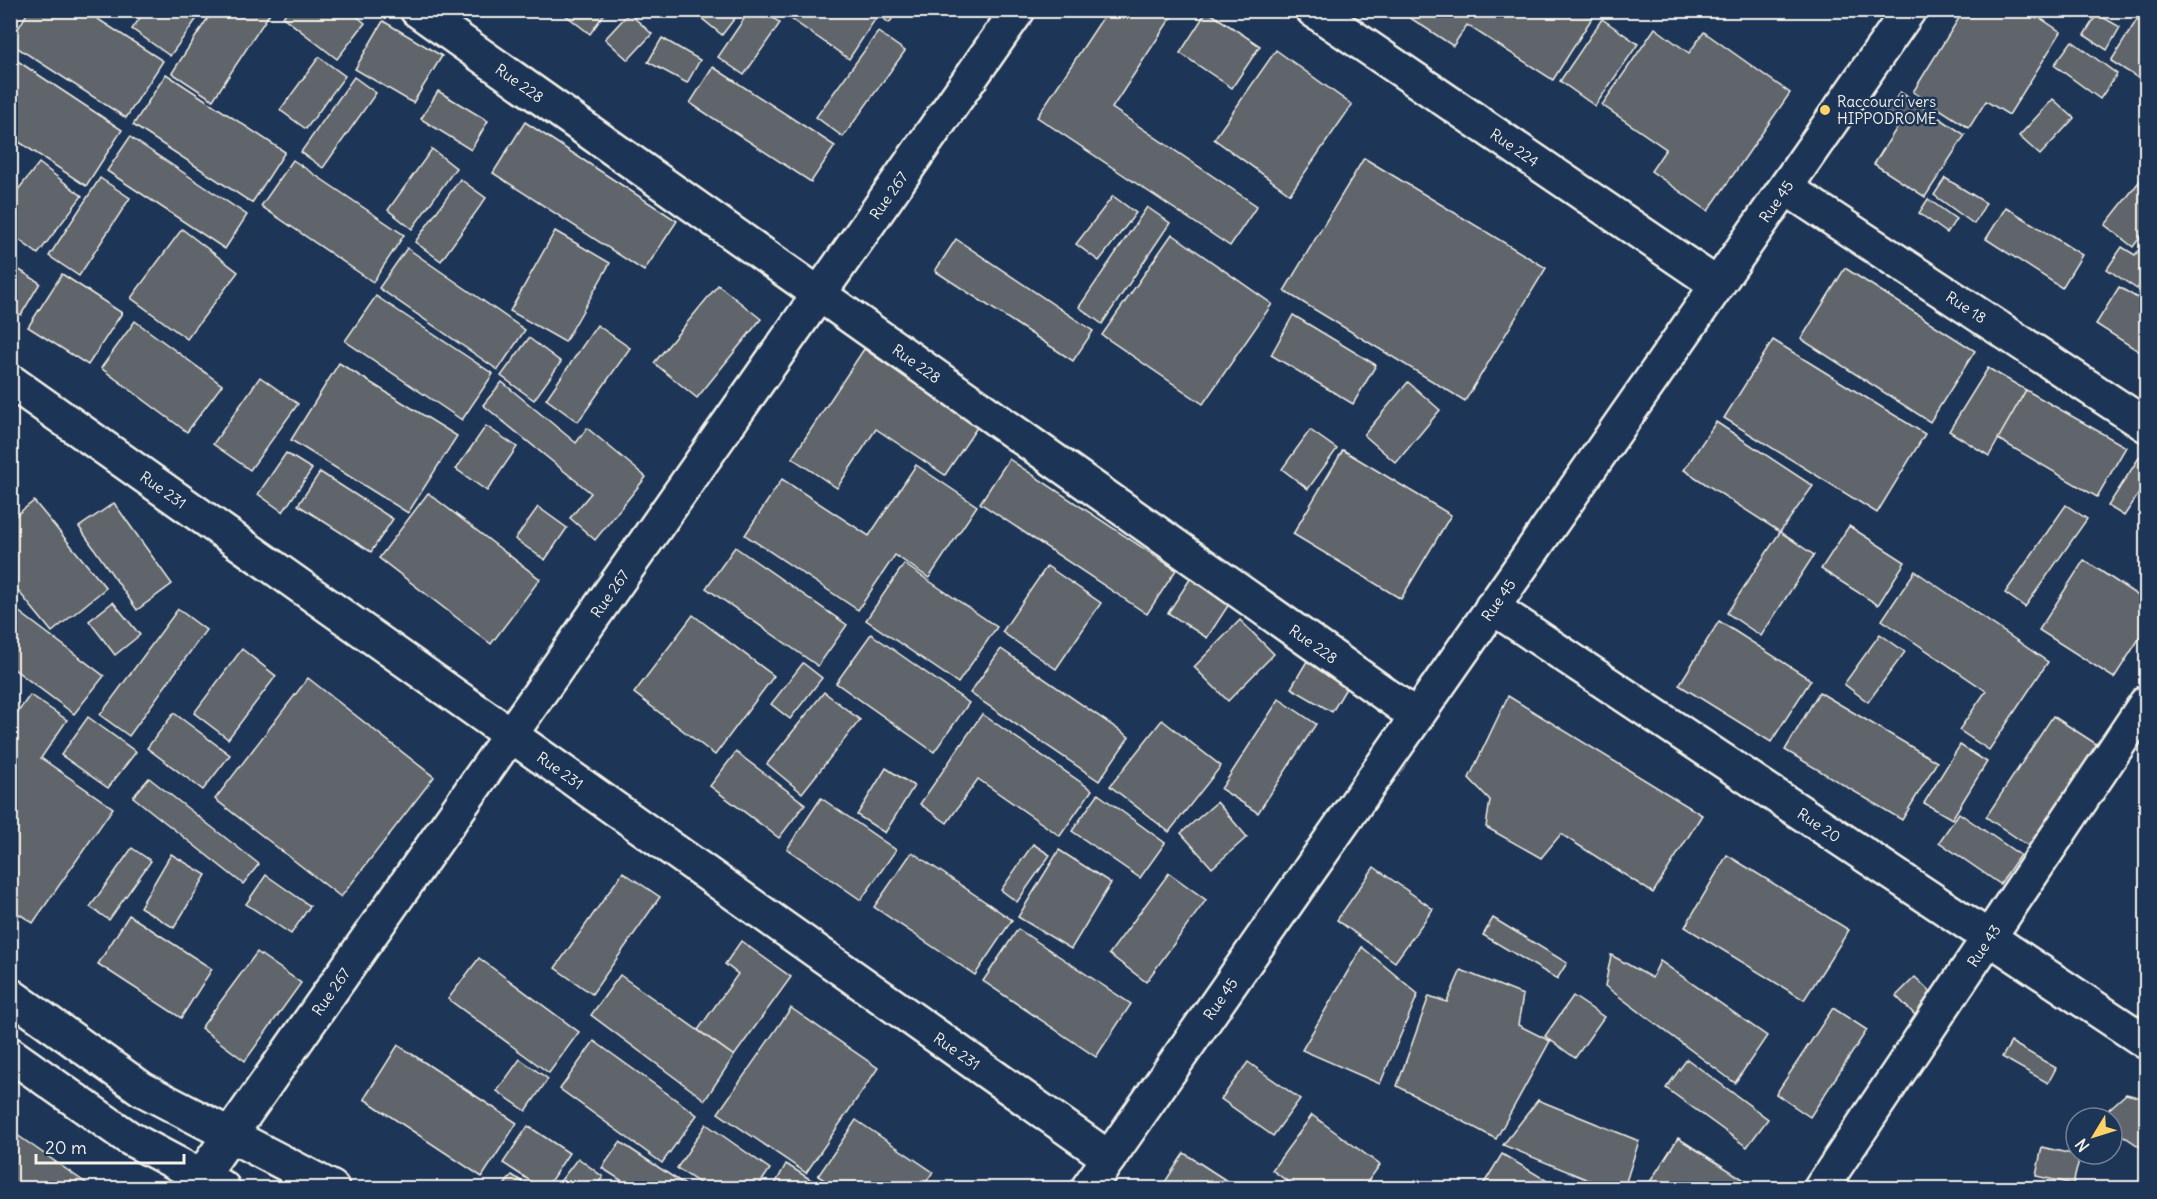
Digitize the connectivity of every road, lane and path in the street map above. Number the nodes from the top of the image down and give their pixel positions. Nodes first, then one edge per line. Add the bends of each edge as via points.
1 (417, 10) edge
2 (1018, 10) edge
3 (1313, 10) edge
4 (1909, 10) edge
5 (1786, 188) junction
6 (1716, 284) junction
7 (819, 294) junction
8 (10, 381) edge
9 (2146, 425) edge
10 (1492, 607) junction
11 (2146, 703) edge
12 (1416, 716) junction
13 (511, 735) junction
14 (1989, 938) junction
15 (10, 995) edge
16 (2146, 1042) edge
17 (10, 1054) edge
18 (229, 1137) junction
19 (1109, 1158) junction
20 (206, 1185) edge
21 (332, 1188) edge
22 (1088, 1188) edge
23 (1821, 1188) edge

1 - 7 street, Rue 228
2 - 7 street, Rue 267
3 - 6 street, Rue 224
4 - 5 street, Rue 45
5 - 6 street, Rue 45
5 - 9 street, Rue 18
6 - 10 street, Rue 45
7 - 12 street, Rue 228
7 - 13 street, Rue 267
8 - 13 street, Rue 231
10 - 12 street, Rue 45
10 - 14 street, Rue 20
11 - 14 street, Rue 43
12 - 19 street, Rue 45
13 - 18 street, Rue 267
13 - 19 street, Rue 231
14 - 16 street, Rue 20
14 - 23 street, Rue 43
15 - 18 street via 142,1089
17 - 20 street via 129,1138
18 - 20 street, Rue 267
18 - 21 street
19 - 22 street, Rue 45

